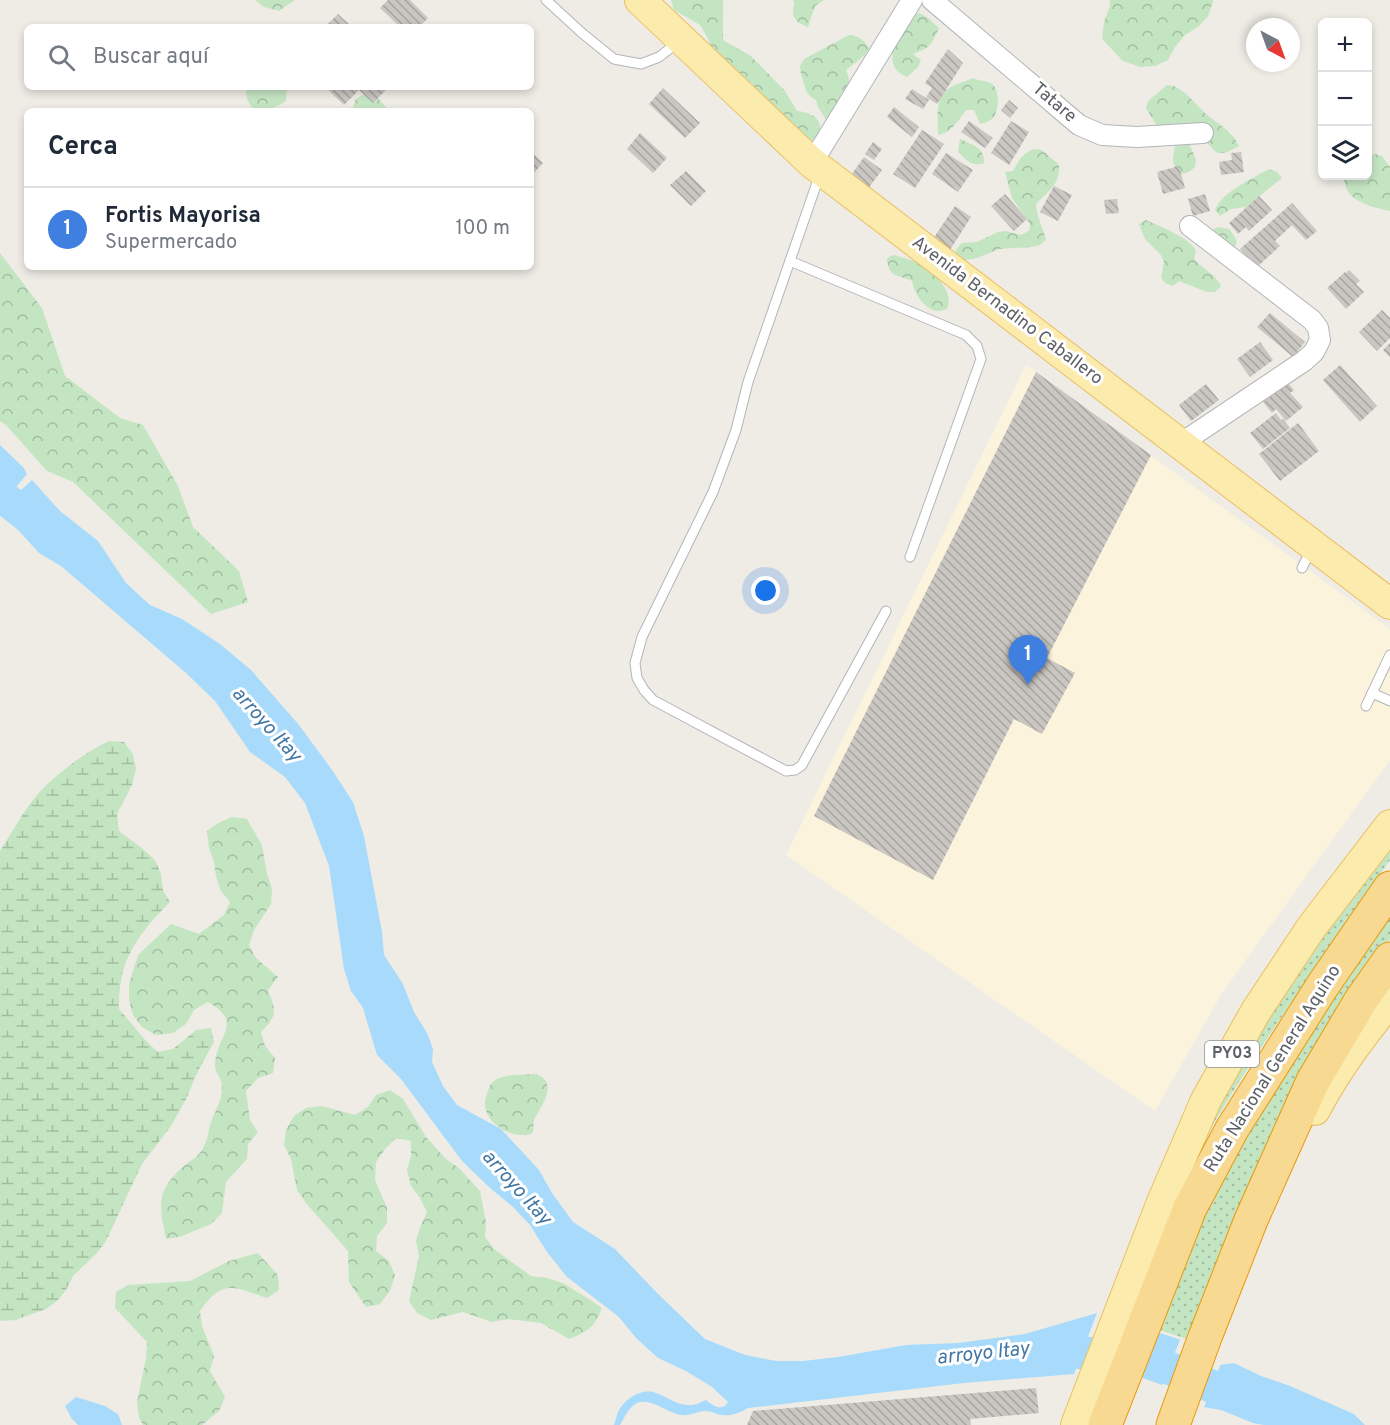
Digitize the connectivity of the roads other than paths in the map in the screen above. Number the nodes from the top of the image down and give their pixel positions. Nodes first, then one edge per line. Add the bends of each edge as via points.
1 (546, 0) edge
2 (640, 0) edge
3 (912, 0) edge
4 (932, 0) edge
5 (681, 39) junction
6 (1203, 133) dead end
7 (817, 166) junction
8 (1191, 226) dead end
9 (790, 261) junction
10 (1180, 444) junction
11 (910, 557) dead end
12 (1390, 604) edge
13 (886, 611) dead end
14 (1389, 660) edge
15 (1372, 693) junction
16 (1390, 701) edge
17 (1366, 706) dead end
18 (1390, 825) edge
19 (1390, 888) edge
20 (1390, 959) edge
21 (1390, 1001) edge
22 (1133, 1314) junction
23 (1205, 1337) junction
24 (1077, 1425) edge
25 (1106, 1425) edge
26 (1173, 1425) edge

1 - 5 lane via 614,59 641,64 659,57
2 - 5 main road, Avenida Bernadino Caballero
3 - 7 street
4 - 6 street, Tatare via 1080,125 1102,135
5 - 7 main road, Avenida Bernadino Caballero
7 - 9 lane
7 - 10 main road, Avenida Bernadino Caballero
8 - 10 street via 1312,320 1320,340 1304,361
9 - 11 lane via 966,335 977,346 981,359
9 - 13 lane via 713,492 642,637 635,663 637,678 653,700 786,771 795,770 802,765
10 - 12 main road, Avenida Bernadino Caballero via 1308,557
14 - 15 lane
15 - 16 lane
15 - 17 lane
18 - 22 main road, PY03 via 1305,937 1256,1011 1206,1100 1162,1202
19 - 22 highway, Ruta Nacional General Aquino / PY03 via 1232,1128
20 - 23 highway, Ruta Nacional General Aquino via 1313,1081 1251,1220
21 - 23 main road via 1362,1034 1323,1094
22 - 24 main road, PY03
22 - 25 highway, Ruta Nacional General Aquino / PY03
23 - 26 highway, Ruta Nacional General Aquino

